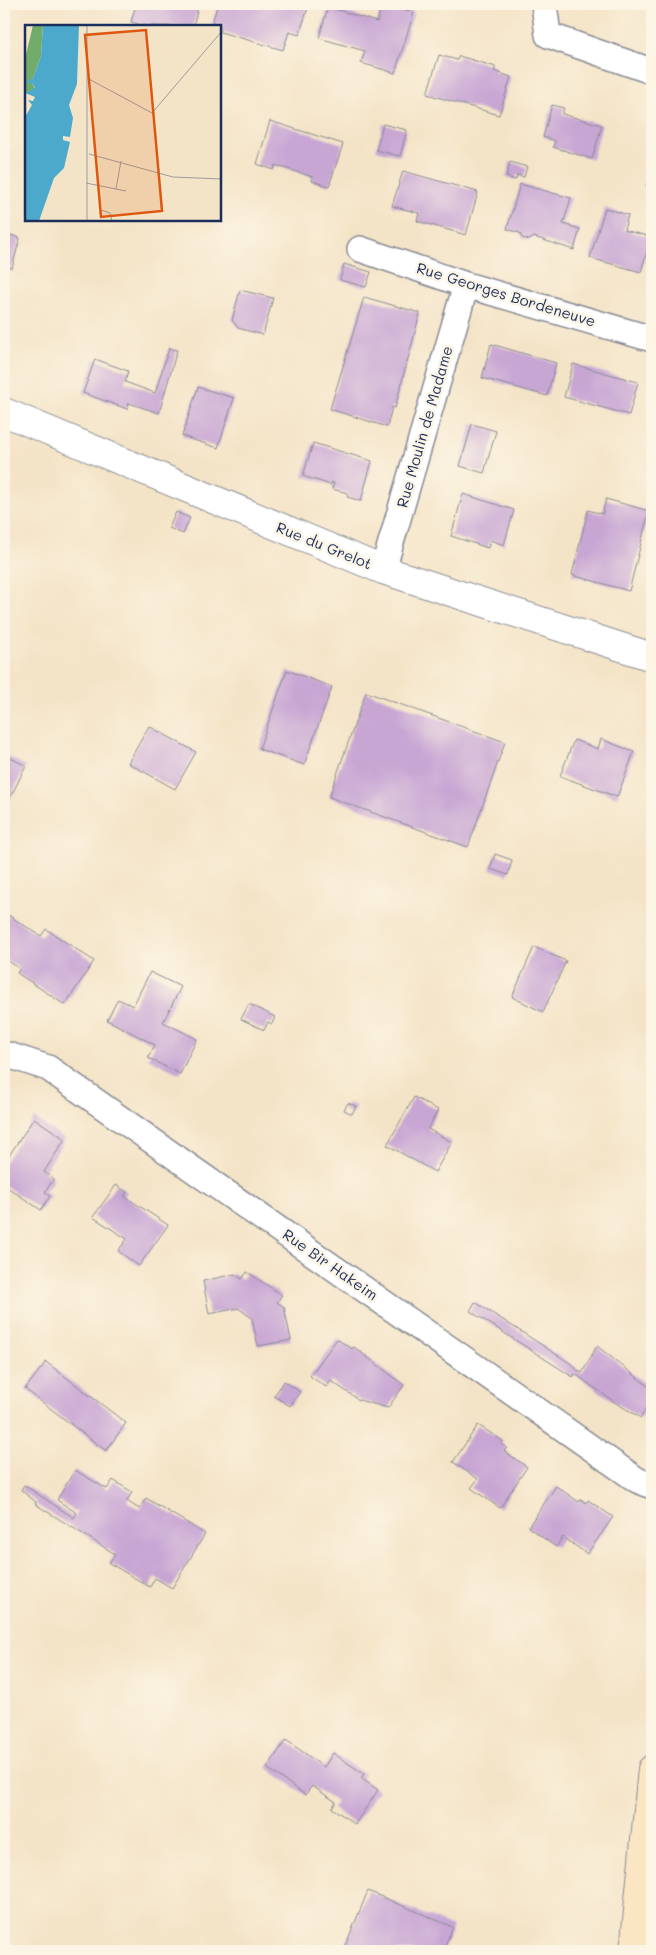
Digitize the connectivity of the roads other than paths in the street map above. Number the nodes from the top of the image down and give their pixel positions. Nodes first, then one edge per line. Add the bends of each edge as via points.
1 (544, 4) edge
2 (648, 70) dead end
3 (360, 249) dead end
4 (466, 285) junction
5 (652, 339) edge
6 (4, 412) edge
7 (383, 570) junction
8 (652, 657) edge
9 (4, 1058) edge
10 (652, 1486) edge
11 (652, 1769) edge
12 (634, 1951) edge

1 - 2 street via 548,35
3 - 4 street, Rue Georges Bordeneuve
4 - 5 street, Rue Georges Bordeneuve
4 - 7 street, Rue Moulin de Madame
6 - 7 street, Rue du Grelot
7 - 8 street, Rue du Grelot
9 - 10 street, Rue Bir Hakeim via 8,1056 48,1068 637,1480
11 - 12 main road

